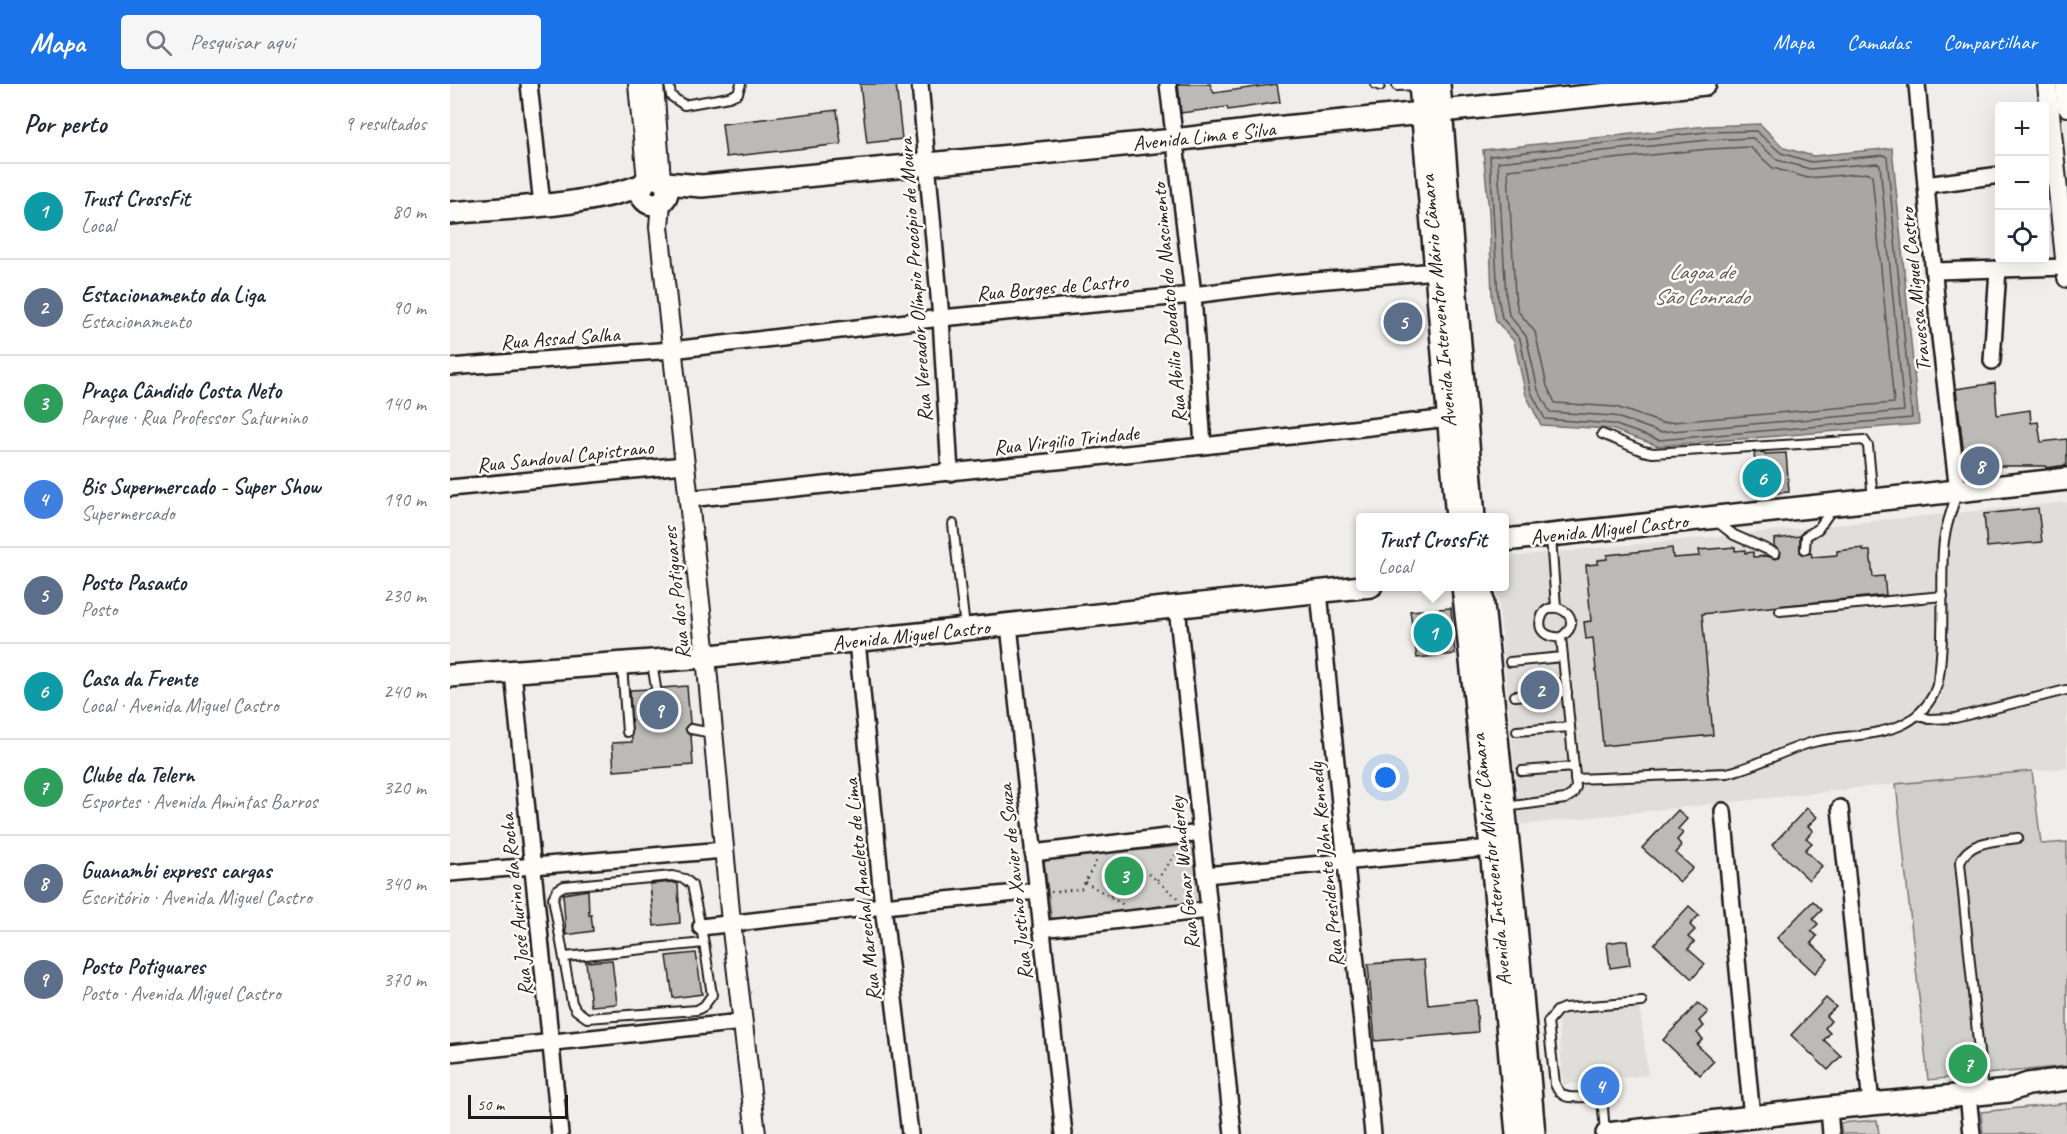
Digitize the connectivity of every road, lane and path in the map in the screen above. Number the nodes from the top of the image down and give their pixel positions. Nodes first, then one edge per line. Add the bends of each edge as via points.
1 (529, 84) edge
2 (638, 84) edge
3 (654, 84) edge
4 (669, 84) edge
5 (741, 84) edge
6 (920, 84) edge
7 (1168, 84) edge
8 (1420, 84) edge
9 (1439, 84) edge
10 (1705, 84) edge
11 (1917, 84) edge
12 (2047, 84) edge
13 (2065, 84) edge
14 (1397, 86) dead end
15 (2067, 106) edge
16 (1432, 112) junction
17 (1174, 141) junction
18 (928, 163) junction
19 (2050, 168) edge
20 (1995, 176) edge
21 (1926, 185) junction
22 (654, 191) junction
23 (542, 205) junction
24 (450, 213) edge
25 (2065, 242) edge
26 (1998, 269) junction
27 (1436, 271) junction
28 (1935, 271) junction
29 (2066, 272) edge
30 (1193, 295) junction
31 (941, 318) junction
32 (672, 350) junction
33 (1992, 360) dead end
34 (450, 367) edge
35 (1449, 418) junction
36 (1602, 434) dead end
37 (1203, 446) junction
38 (684, 465) junction
39 (950, 473) junction
40 (2067, 480) edge
41 (450, 488) edge
42 (1958, 492) junction
43 (688, 499) junction
44 (1874, 501) junction
45 (1834, 505) junction
46 (1457, 513) edge
47 (1473, 513) edge
48 (1713, 518) junction
49 (953, 524) dead end
50 (1551, 535) junction
51 (1509, 540) edge
52 (1805, 549) dead end
53 (1775, 553) dead end
54 (1356, 588) edge
55 (1464, 591) edge
56 (1482, 591) edge
57 (1319, 592) junction
58 (1943, 596) junction
59 (1177, 607) junction
60 (1556, 607) junction
61 (1780, 611) dead end
62 (1009, 625) junction
63 (965, 629) junction
64 (1561, 637) junction
65 (858, 641) junction
66 (706, 657) junction
67 (1563, 657) junction
68 (652, 661) junction
69 (1510, 662) dead end
70 (622, 664) junction
71 (513, 673) junction
72 (450, 676) edge
73 (656, 688) dead end
74 (2066, 690) edge
75 (1567, 692) junction
76 (1515, 696) dead end
77 (1917, 715) junction
78 (1570, 727) junction
79 (691, 729) dead end
80 (1517, 731) dead end
81 (627, 732) dead end
82 (713, 734) junction
83 (1574, 767) junction
84 (1522, 771) dead end
85 (1575, 779) junction
86 (1504, 807) junction
87 (1840, 808) dead end
88 (1723, 811) dead end
89 (1201, 833) junction
90 (2018, 838) dead end
91 (1181, 846) dead end
92 (1491, 848) junction
93 (724, 850) junction
94 (1033, 853) junction
95 (1100, 855) dead end
96 (1347, 862) junction
97 (534, 866) junction
98 (450, 873) edge
99 (1205, 875) junction
100 (1156, 880) junction
101 (1085, 882) junction
102 (1043, 892) junction
103 (1110, 896) junction
104 (1182, 901) dead end
105 (883, 906) junction
106 (1129, 908) dead end
107 (1209, 910) junction
108 (731, 922) junction
109 (701, 927) junction
110 (1041, 929) junction
111 (704, 943) junction
112 (565, 957) junction
113 (1642, 1002) dead end
114 (742, 1022) junction
115 (550, 1042) junction
116 (450, 1053) edge
117 (2067, 1079) edge
118 (2067, 1089) edge
119 (2008, 1091) junction
120 (1976, 1094) junction
121 (1871, 1104) junction
122 (1829, 1108) junction
123 (1752, 1118) junction
124 (1688, 1130) edge
125 (560, 1134) edge
126 (756, 1134) edge
127 (910, 1134) edge
128 (1064, 1134) edge
129 (1233, 1134) edge
130 (1373, 1134) edge
131 (1517, 1134) edge
132 (1534, 1134) edge
133 (1606, 1134) edge
134 (1831, 1134) edge
135 (1972, 1134) edge

1 - 23 street
2 - 22 street, Rua dos Potiguares
3 - 22 street, Rua dos Potiguares
4 - 5 lane via 671,96 684,105 729,97 738,93
6 - 18 street, Rua Vereador Olímpio Procópio de Moura
7 - 17 street, Rua Abilio Deodato do Nascimento
8 - 14 lane
8 - 16 main road, Avenida Interventor Mário Câmara
9 - 16 main road, Avenida Interventor Mário Câmara
10 - 16 main road, Avenida Lima e Silva
11 - 21 street, Travessa Miguel Castro
12 - 19 street
13 - 15 street
16 - 17 main road, Avenida Lima e Silva
16 - 27 main road, Avenida Interventor Mário Câmara
16 - 47 main road, Avenida Interventor Mário Câmara
17 - 18 main road, Avenida Lima e Silva
17 - 30 street, Rua Abilio Deodato do Nascimento
18 - 22 main road, Avenida Lima e Silva
18 - 31 street, Rua Vereador Olímpio Procópio de Moura
19 - 25 street
20 - 21 street
21 - 28 street, Travessa Miguel Castro
22 - 23 main road, Avenida Lima e Silva
22 - 32 street, Rua dos Potiguares
23 - 24 main road, Avenida Lima e Silva
25 - 29 street
26 - 28 street
26 - 29 street
26 - 33 street
27 - 30 street, Rua Borges de Castro
27 - 35 main road, Avenida Interventor Mário Câmara
28 - 42 street, Travessa Miguel Castro
30 - 31 street, Rua Borges de Castro
30 - 37 street, Rua Abilio Deodato do Nascimento
31 - 32 street, Rua Borges de Castro
31 - 39 street, Rua Vereador Olímpio Procópio de Moura
32 - 34 street, Rua Assad Salha
32 - 38 street, Rua dos Potiguares
35 - 37 street, Rua Virgilio Trindade
35 - 46 main road, Avenida Interventor Mário Câmara
36 - 44 lane via 1653,453 1864,441 1868,446
37 - 39 street, Rua Virgilio Trindade
38 - 41 street, Rua Sandoval Capistrano
38 - 43 street, Rua dos Potiguares
39 - 43 street, Rua Virgilio Trindade
40 - 42 main road, Avenida Miguel Castro
42 - 44 main road, Avenida Miguel Castro
42 - 58 lane via 1943,550
43 - 66 street, Rua dos Potiguares
44 - 45 main road, Avenida Miguel Castro
45 - 48 main road, Avenida Miguel Castro
45 - 52 lane via 1818,529 1806,536
48 - 50 main road, Avenida Miguel Castro
48 - 53 lane, Avenida Miguel Castro via 1734,535
49 - 63 lane
50 - 51 main road, Avenida Miguel Castro
50 - 60 lane
54 - 57 main road, Avenida Miguel Castro
55 - 92 main road, Avenida Interventor Mário Câmara
56 - 86 main road, Avenida Interventor Mário Câmara
57 - 59 main road, Avenida Miguel Castro
57 - 96 street, Rua Presidente John Kennedy
58 - 61 lane
58 - 77 lane via 1937,686
59 - 62 main road, Avenida Miguel Castro
59 - 89 street, Rua Genar Wanderley
60 - 64 lane via 1570,618 1571,625
60 - 64 lane via 1545,612 1540,626 1551,638
62 - 63 main road, Avenida Miguel Castro
62 - 94 street, Rua Justino Xavier de Souza
63 - 65 main road, Avenida Miguel Castro
64 - 67 lane
65 - 66 main road, Avenida Miguel Castro
65 - 105 street, Rua Marechal Anacleto de Lima
66 - 68 main road, Avenida Miguel Castro
66 - 82 street, Rua dos Potiguares
67 - 69 lane
67 - 75 lane
68 - 70 main road, Avenida Miguel Castro
68 - 73 lane
70 - 71 main road, Avenida Miguel Castro
70 - 81 lane
71 - 72 main road, Avenida Miguel Castro
71 - 97 street, Rua José Aurino da Rocha
74 - 77 lane via 1955,718 1929,719
75 - 76 lane
75 - 78 lane
77 - 85 lane via 1880,731 1816,742 1727,773
78 - 80 lane
78 - 83 lane
79 - 82 lane
82 - 93 street, Rua dos Potiguares
83 - 84 lane
83 - 85 lane
85 - 86 lane via 1573,794 1565,799
86 - 132 main road, Avenida Interventor Mário Câmara
87 - 121 street
88 - 123 street
89 - 94 street
89 - 99 street, Rua Genar Wanderley
90 - 120 lane via 1978,844 1962,856 1960,863
91 - 100 path
92 - 96 street
92 - 131 main road, Avenida Interventor Mário Câmara
93 - 97 street
93 - 108 street, Rua dos Potiguares
94 - 102 street, Rua Justino Xavier de Souza
95 - 101 path
96 - 99 street
96 - 130 street, Rua Presidente John Kennedy
97 - 98 street
97 - 115 street, Rua José Aurino da Rocha
99 - 107 street, Rua Genar Wanderley
100 - 103 path via 1149,874 1124,878
100 - 104 path
101 - 102 path via 1081,889
101 - 103 path
102 - 105 street
102 - 110 street, Rua Justino Xavier de Souza
103 - 106 path
105 - 108 street
105 - 127 street, Rua Marechal Anacleto de Lima
107 - 110 street
107 - 129 street, Rua Genar Wanderley
108 - 109 street
108 - 114 street, Rua dos Potiguares
109 - 111 lane
109 - 112 lane via 692,885 685,879 672,876 564,886 553,898
110 - 128 street, Rua Justino Xavier de Souza
111 - 112 lane
111 - 112 lane via 712,996 697,1010 587,1018 572,1003
113 - 133 lane via 1564,1008 1548,1022 1557,1090 1562,1096 1596,1098 1603,1108
114 - 115 street
114 - 126 street, Rua dos Potiguares
115 - 116 street
115 - 125 street, Rua José Aurino da Rocha
117 - 119 main road
118 - 119 main road
119 - 120 main road
120 - 121 main road
120 - 135 street
121 - 122 main road
122 - 123 main road
122 - 134 street
123 - 124 main road
124 - 133 main road

